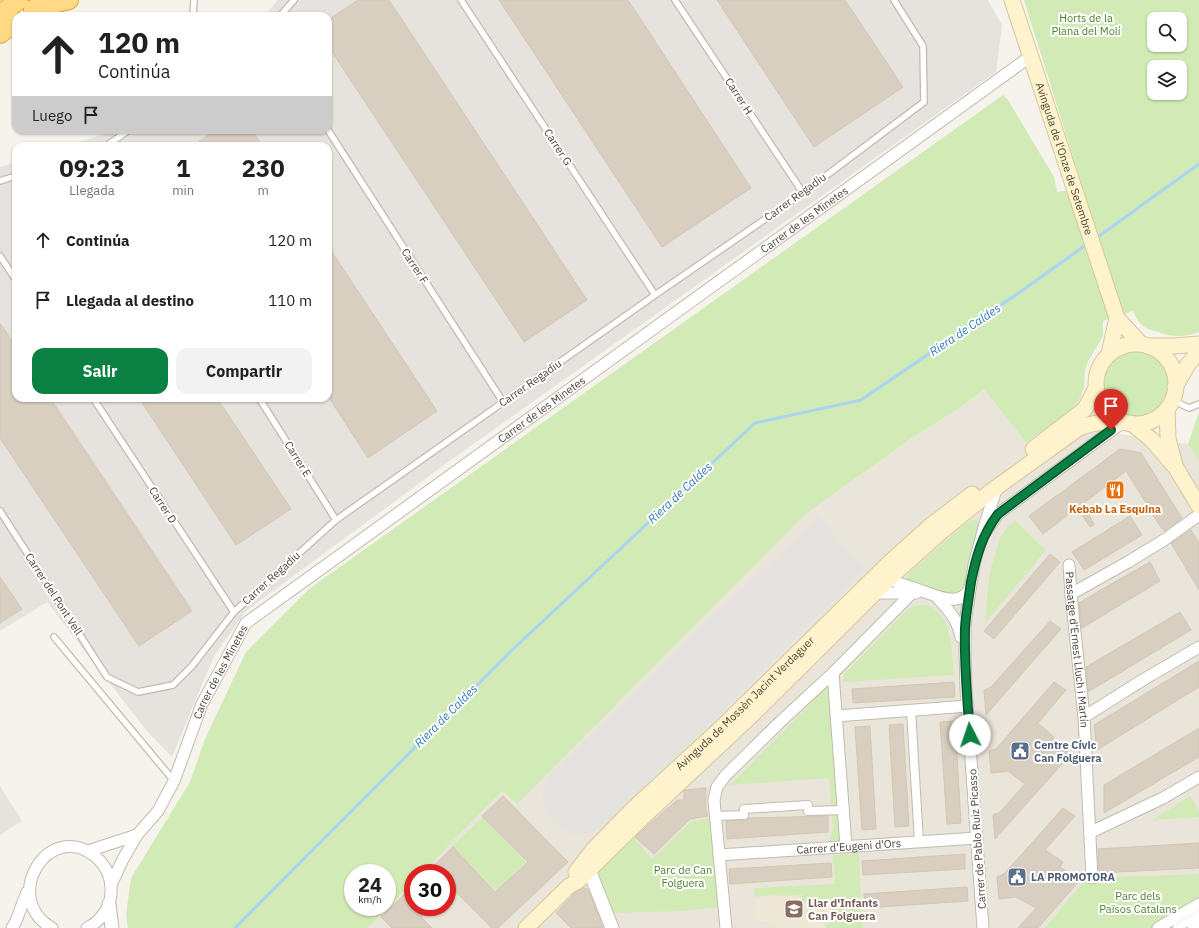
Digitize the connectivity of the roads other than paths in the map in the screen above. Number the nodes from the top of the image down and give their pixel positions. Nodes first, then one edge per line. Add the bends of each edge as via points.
1 (69, 0) edge
2 (294, 0) edge
3 (461, 0) edge
4 (676, 0) edge
5 (894, 0) edge
6 (1012, 0) edge
7 (194, 1) edge
8 (31, 6) edge
9 (194, 12) edge
10 (284, 12) edge
11 (0, 14) edge
12 (12, 25) edge
13 (0, 34) edge
14 (1032, 56) junction
15 (123, 134) edge
16 (331, 134) edge
17 (112, 142) edge
18 (12, 177) edge
19 (0, 181) edge
20 (803, 193) junction
21 (0, 256) edge
22 (12, 274) edge
23 (655, 295) junction
24 (1117, 318) junction
25 (1199, 344) edge
26 (1145, 345) junction
27 (1199, 351) edge
28 (1109, 354) junction
29 (1096, 388) junction
30 (1171, 399) junction
31 (96, 402) edge
32 (262, 402) edge
33 (503, 402) junction
34 (1199, 404) edge
35 (1127, 422) junction
36 (1176, 468) junction
37 (994, 489) junction
38 (1199, 506) edge
39 (951, 510) junction
40 (0, 511) edge
41 (1199, 515) edge
42 (336, 520) junction
43 (929, 527) junction
44 (980, 543) junction
45 (1070, 565) dead end
46 (894, 576) junction
47 (971, 586) junction
48 (912, 593) junction
49 (874, 594) junction
50 (1071, 594) junction
51 (933, 595) junction
52 (234, 612) junction
53 (54, 637) dead end
54 (1199, 647) edge
55 (964, 654) junction
56 (833, 673) junction
57 (107, 677) joint
58 (968, 706) junction
59 (910, 710) junction
60 (836, 716) junction
61 (1084, 717) junction
62 (1199, 777) edge
63 (174, 781) junction
64 (843, 810) junction
65 (716, 816) junction
66 (1091, 832) junction
67 (137, 835) junction
68 (978, 838) junction
69 (919, 842) junction
70 (846, 846) junction
71 (88, 851) junction
72 (719, 855) junction
73 (589, 870) junction
74 (1092, 878) dead end
75 (111, 885) junction
76 (569, 886) junction
77 (27, 892) junction
78 (109, 904) junction
79 (1199, 904) edge
80 (1199, 916) edge
81 (1199, 924) edge
82 (12, 928) edge
83 (52, 928) edge
84 (87, 928) edge
85 (112, 928) edge
86 (526, 928) edge
87 (612, 928) edge
88 (726, 928) edge
89 (983, 928) edge
90 (1158, 928) edge
91 (1177, 928) edge
92 (1193, 928) edge

1 - 8 highway
2 - 10 lane
3 - 23 lane, Carrer G
4 - 20 lane, Carrer H
5 - 20 lane, Carrer Regadiu via 923,46 924,102
6 - 14 main road, Avinguda de l'Onze de Setembre
7 - 9 lane
8 - 11 highway
12 - 13 highway
14 - 24 main road, Avinguda de l'Onze de Setembre
14 - 63 street, Carrer de les Minetes via 246,623 202,704
15 - 17 lane
16 - 33 lane, Carrer F
18 - 19 lane
20 - 23 lane, Carrer Regadiu
21 - 22 lane
23 - 33 lane, Carrer Regadiu
24 - 26 main road, Avinguda de l'Onze de Setembre
24 - 28 main road
25 - 26 main road
26 - 28 main road via 1121,347
26 - 30 main road via 1162,354 1172,366 1175,377
27 - 30 main road via 1187,366
28 - 29 main road via 1100,366
29 - 35 main road via 1105,409
29 - 39 main road, Avinguda de Mossèn Jacint Verdaguer via 1085,409
30 - 34 lane via 1189,408
30 - 35 main road via 1161,414 1151,420 1139,424
30 - 36 main road via 1168,438
31 - 52 lane, Carrer D
32 - 42 lane, Carrer E
33 - 42 lane, Carrer Regadiu
35 - 36 main road via 1151,439
35 - 37 main road, Avinguda de Mossèn Jacint Verdaguer via 1101,421 1079,428
35 - 44 street via 998,514
36 - 38 main road
37 - 39 street, Avinguda de Mossèn Jacint Verdaguer via 961,509
37 - 44 street, Carrer de Pablo Ruiz Picasso
37 - 46 main road, Avinguda de Mossèn Jacint Verdaguer via 941,532
39 - 43 main road, Avinguda de Mossèn Jacint Verdaguer
40 - 57 lane, Carrer del Pont Vell
41 - 50 street via 1164,540
42 - 52 lane, Carrer Regadiu
43 - 46 street, Avinguda de Mossèn Jacint Verdaguer via 923,540 895,567
43 - 76 main road, Avinguda de Mossèn Jacint Verdaguer via 634,809 593,850 573,875
44 - 47 street, Carrer de Pablo Ruiz Picasso
45 - 50 street, Passatge d'Ernest Lluch i Martín
46 - 49 main road, Avinguda de Mossèn Jacint Verdaguer
46 - 51 street via 898,583
47 - 51 street via 968,593 958,598 948,599
47 - 55 street, Carrer de Pablo Ruiz Picasso
48 - 49 street
48 - 51 street
48 - 56 street
49 - 73 main road, Avinguda de Mossèn Jacint Verdaguer via 753,714
50 - 61 street, Passatge d'Ernest Lluch i Martín
51 - 55 street, Carrer de Pablo Ruiz Picasso via 953,615
52 - 57 lane, Carrer Regadiu via 192,666 173,685 138,692
53 - 63 lane
54 - 61 street
55 - 58 street, Carrer de Pablo Ruiz Picasso
56 - 60 street
56 - 65 street via 725,776 717,787 714,800
58 - 59 street
58 - 68 street, Carrer de Pablo Ruiz Picasso
59 - 60 street
59 - 69 street
60 - 64 street
61 - 66 street, Passatge d'Ernest Lluch i Martín
62 - 66 street via 1163,798
63 - 67 street, Carrer de les Minetes via 158,811
64 - 65 street via 808,811 808,805 744,809 744,815
64 - 70 street
65 - 72 street
66 - 74 street, Passatge d'Ernest Lluch i Martín
67 - 71 street
67 - 75 street, Carrer de les Minetes
68 - 69 street, Carrer d'Eugeni d'Ors
68 - 89 street, Carrer de Pablo Ruiz Picasso
69 - 70 street, Carrer d'Eugeni d'Ors
70 - 72 street, Carrer d'Eugeni d'Ors
71 - 75 street via 104,865
71 - 77 street via 68,847 49,852 36,863 31,872
72 - 88 street
73 - 76 main road, Avinguda de Mossèn Jacint Verdaguer
73 - 87 street
75 - 78 street
76 - 86 main road, Avinguda de Mossèn Jacint Verdaguer
77 - 82 street
77 - 83 street via 32,910
78 - 84 street via 102,917
78 - 85 street
79 - 90 street
80 - 91 street
81 - 92 street

